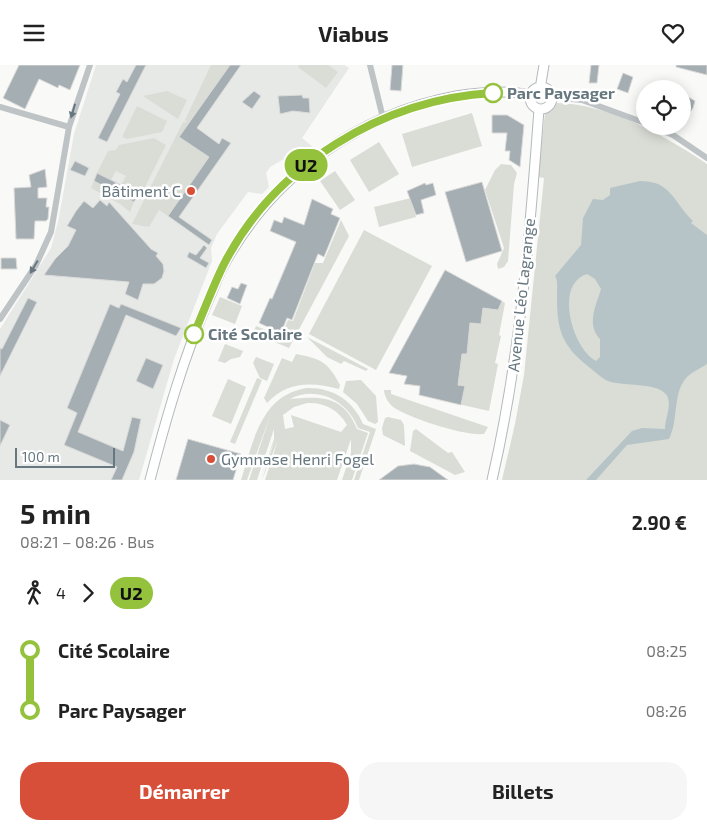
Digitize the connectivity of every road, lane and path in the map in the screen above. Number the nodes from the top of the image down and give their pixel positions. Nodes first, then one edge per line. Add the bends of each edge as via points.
1 (90, 65) edge
2 (370, 65) edge
3 (544, 65) edge
4 (542, 87) junction
5 (530, 95) junction
6 (552, 97) junction
7 (0, 107) edge
8 (539, 109) junction
9 (383, 118) junction
10 (636, 120) edge
11 (68, 127) junction
12 (672, 135) edge
13 (707, 158) edge
14 (2, 312) edge
15 (0, 319) edge
16 (150, 480) edge
17 (492, 480) edge

1 -> 11 street
2 - 9 street
3 - 4 street
4 - 5 street via 539,95
4 - 6 street
5 - 8 street via 532,106
5 - 9 street via 509,92 457,96
6 - 8 street via 549,106
6 - 10 street via 582,100
7 - 11 street
8 - 17 street, Avenue Léo Lagrange via 510,397
9 - 16 street via 313,159 288,180 241,237 224,264 187,352
11 -> 14 street via 51,232 36,265
12 - 13 street
14 - 15 street

